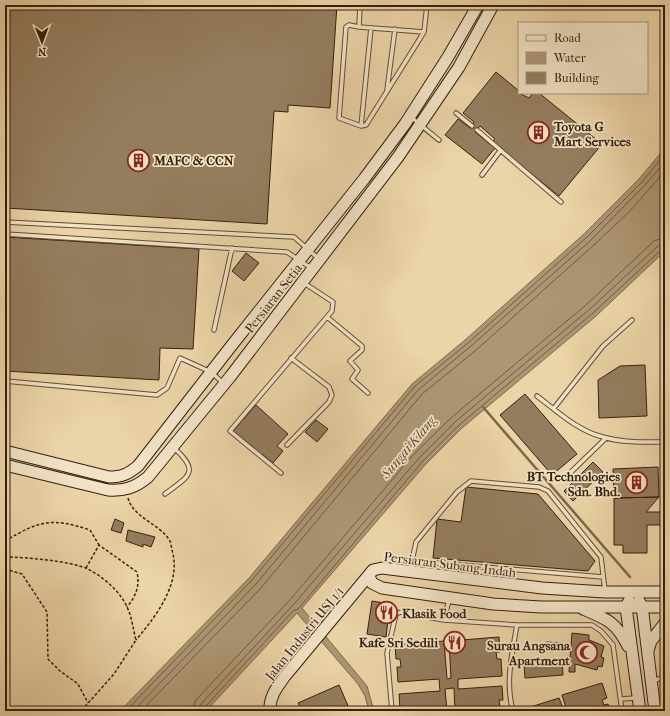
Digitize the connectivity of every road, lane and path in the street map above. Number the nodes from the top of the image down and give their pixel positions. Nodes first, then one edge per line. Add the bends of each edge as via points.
1 (360, 5) edge
2 (427, 5) edge
3 (476, 6) edge
4 (491, 9) edge
5 (359, 27) junction
6 (371, 28) junction
7 (395, 30) junction
8 (424, 32) junction
9 (386, 92) junction
10 (456, 113) dead end
11 (410, 116) junction
12 (421, 125) junction
13 (361, 126) junction
14 (472, 126) dead end
15 (477, 130) dead end
16 (439, 140) dead end
17 (500, 151) junction
18 (482, 175) dead end
19 (561, 202) dead end
20 (5, 222) edge
21 (5, 234) edge
22 (232, 248) junction
23 (308, 250) junction
24 (300, 260) junction
25 (320, 260) junction
26 (313, 269) junction
27 (303, 283) junction
28 (327, 317) junction
29 (632, 320) dead end
30 (214, 330) dead end
31 (291, 358) junction
32 (211, 372) junction
33 (5, 381) edge
34 (224, 384) junction
35 (368, 394) dead end
36 (537, 396) dead end
37 (554, 408) junction
38 (606, 438) junction
39 (665, 442) edge
40 (287, 445) dead end
41 (173, 447) junction
42 (5, 452) edge
43 (5, 465) edge
44 (281, 473) dead end
45 (569, 474) dead end
46 (124, 475) junction
47 (126, 490) junction
48 (165, 494) dead end
49 (5, 541) edge
50 (99, 545) junction
51 (5, 557) edge
52 (412, 567) junction
53 (86, 568) junction
54 (5, 569) edge
55 (369, 576) junction
56 (603, 577) junction
57 (605, 592) junction
58 (634, 592) junction
59 (665, 592) edge
60 (450, 597) junction
61 (642, 606) junction
62 (127, 607) junction
63 (579, 607) junction
64 (626, 607) junction
65 (665, 607) edge
66 (444, 620) junction
67 (665, 623) edge
68 (517, 625) junction
69 (136, 640) junction
70 (631, 652) junction
71 (647, 654) junction
72 (665, 676) edge
73 (651, 682) junction
74 (637, 698) junction
75 (621, 700) junction
76 (88, 703) junction
77 (81, 711) edge
78 (270, 711) edge
79 (392, 711) edge
80 (513, 711) edge
81 (622, 711) edge
82 (640, 711) edge
83 (655, 711) edge

1 - 5 lane
2 - 8 lane
3 - 4 lane
3 - 11 street, Persiaran Setia via 448,57
4 - 12 street, Persiaran Setia via 459,67
5 - 6 lane
5 - 13 lane via 346,27 339,118
6 - 7 lane
6 - 13 lane
7 - 8 lane
7 - 9 lane
8 - 9 lane
9 - 13 lane via 366,125
10 - 14 lane
11 - 12 lane
11 - 23 street, Persiaran Setia
12 - 16 lane
12 - 25 street, Persiaran Setia
15 - 17 lane
17 - 18 lane
17 - 19 lane
20 - 23 lane via 294,237
21 - 22 lane
22 - 24 lane via 287,252
22 - 30 lane
23 - 24 street, Persiaran Setia
23 - 25 lane
24 - 26 lane
24 - 32 street, Persiaran Setia
25 - 26 street, Persiaran Setia
26 - 27 street, Persiaran Setia
27 - 28 lane via 333,302 332,311
27 - 34 street, Persiaran Setia
28 - 31 lane
28 - 35 lane via 362,346 362,350 350,361 358,370 352,379
29 - 37 lane via 603,346
31 - 40 lane via 332,394 329,402
31 - 44 lane via 230,430
32 - 33 lane via 180,358 166,388 157,395
32 - 34 lane
32 - 46 street, Persiaran Setia via 138,466
34 - 41 street, Persiaran Setia
36 - 37 lane
37 - 38 lane via 583,429
38 - 39 lane
38 - 45 lane
41 - 47 street, Persiaran Setia via 140,484
41 - 48 lane via 187,459 190,468 188,476
42 - 46 street via 109,477
43 - 47 street via 108,490
46 - 47 street
47 - 69 path via 135,511 169,539 175,560 171,583 157,615
49 - 50 path via 42,523 60,522 90,530
50 - 53 path
50 - 62 path via 137,572 135,597
51 - 53 path
52 - 55 street, Persiaran Subang Indah via 382,568 373,570
52 - 56 lane
52 - 56 lane via 416,542 464,485 471,481 531,486 548,491 601,557
52 - 57 street, Persiaran Subang Indah via 512,585
53 - 62 path via 106,582
54 - 76 path via 22,574 47,612 48,659 78,684
55 - 60 street, Persiaran Subang Indah via 372,583 382,588
55 - 78 street, Jalan Industri USJ 1/1 via 273,694
56 - 57 lane
57 - 58 street, Persiaran Subang Indah
58 - 59 street, Persiaran Subang Indah
58 - 61 street
58 - 64 street
60 - 63 street, Persiaran Subang Indah via 541,608
60 - 66 lane
61 - 64 street, Persiaran Subang Indah
61 - 65 street, Persiaran Subang Indah
61 - 71 street
62 - 69 path
63 - 64 street, Persiaran Subang Indah
63 - 70 street via 616,625
64 - 70 street
66 - 68 lane
66 - 79 lane via 401,612 396,614 387,653
67 - 71 street via 651,641
68 - 75 lane via 592,625 601,631 613,645
68 - 80 lane via 510,663 509,688
69 - 76 path via 114,674
70 - 74 street
71 - 73 street
72 - 73 lane
73 - 83 street
74 - 75 lane
74 - 82 street
75 - 81 lane
76 - 77 path

